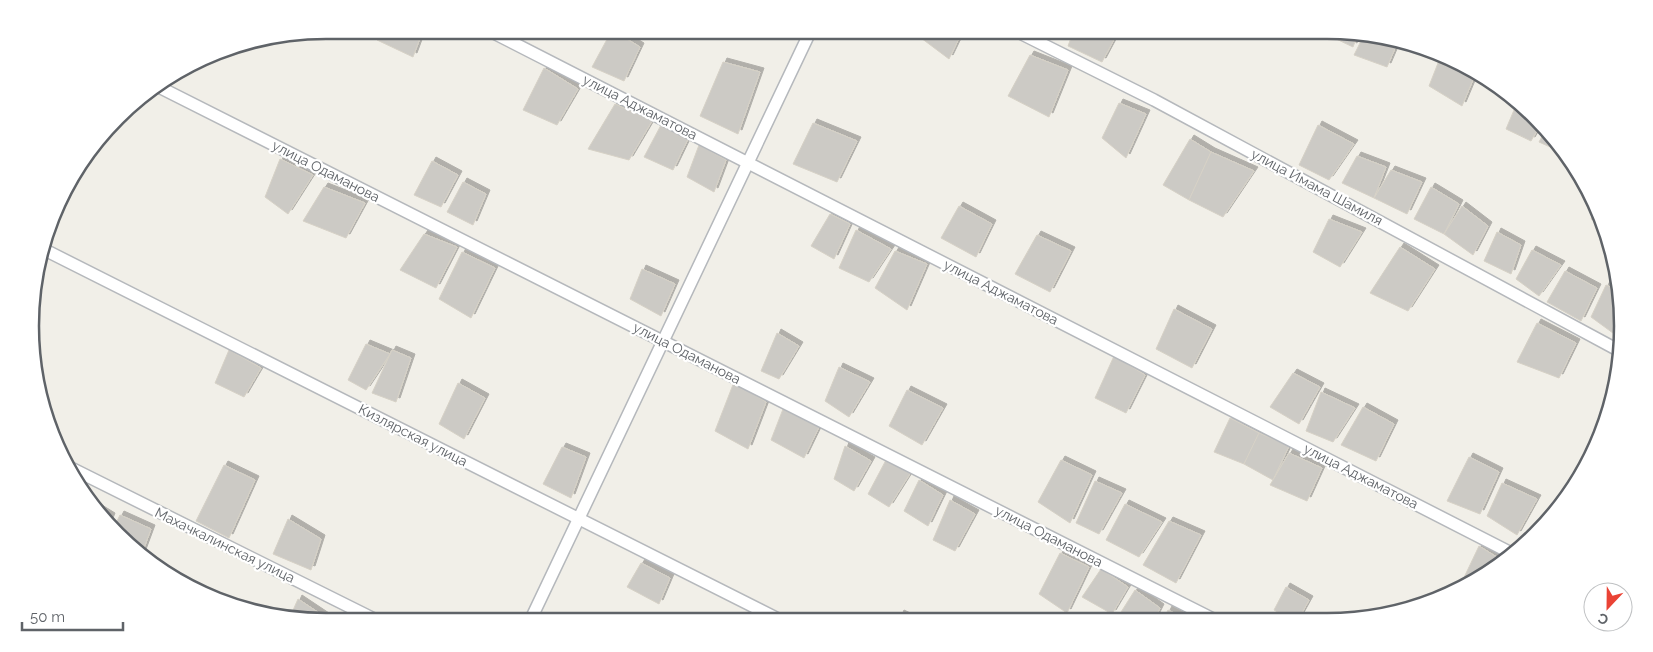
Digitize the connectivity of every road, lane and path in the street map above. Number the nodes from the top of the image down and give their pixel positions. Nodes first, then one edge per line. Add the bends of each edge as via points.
1 (506, 39) edge
2 (807, 39) edge
3 (1032, 39) edge
4 (163, 89) edge
5 (748, 162) junction
6 (49, 252) edge
7 (663, 341) junction
8 (1614, 348) edge
9 (78, 471) edge
10 (579, 519) junction
11 (1506, 550) edge
12 (362, 613) edge
13 (534, 613) edge
14 (766, 613) edge
15 (1201, 613) edge

1 - 5 street, улица Аджаматова
2 - 5 street
3 - 8 street, улица Имама Шамиля via 1154,100
4 - 7 street, улица Одаманова
5 - 7 street
5 - 11 street, улица Аджаматова
6 - 10 street, Кизлярская улица
7 - 10 street
7 - 15 street, улица Одаманова
9 - 12 street, Махачкалинская улица
10 - 13 street
10 - 14 street, Кизлярская улица

